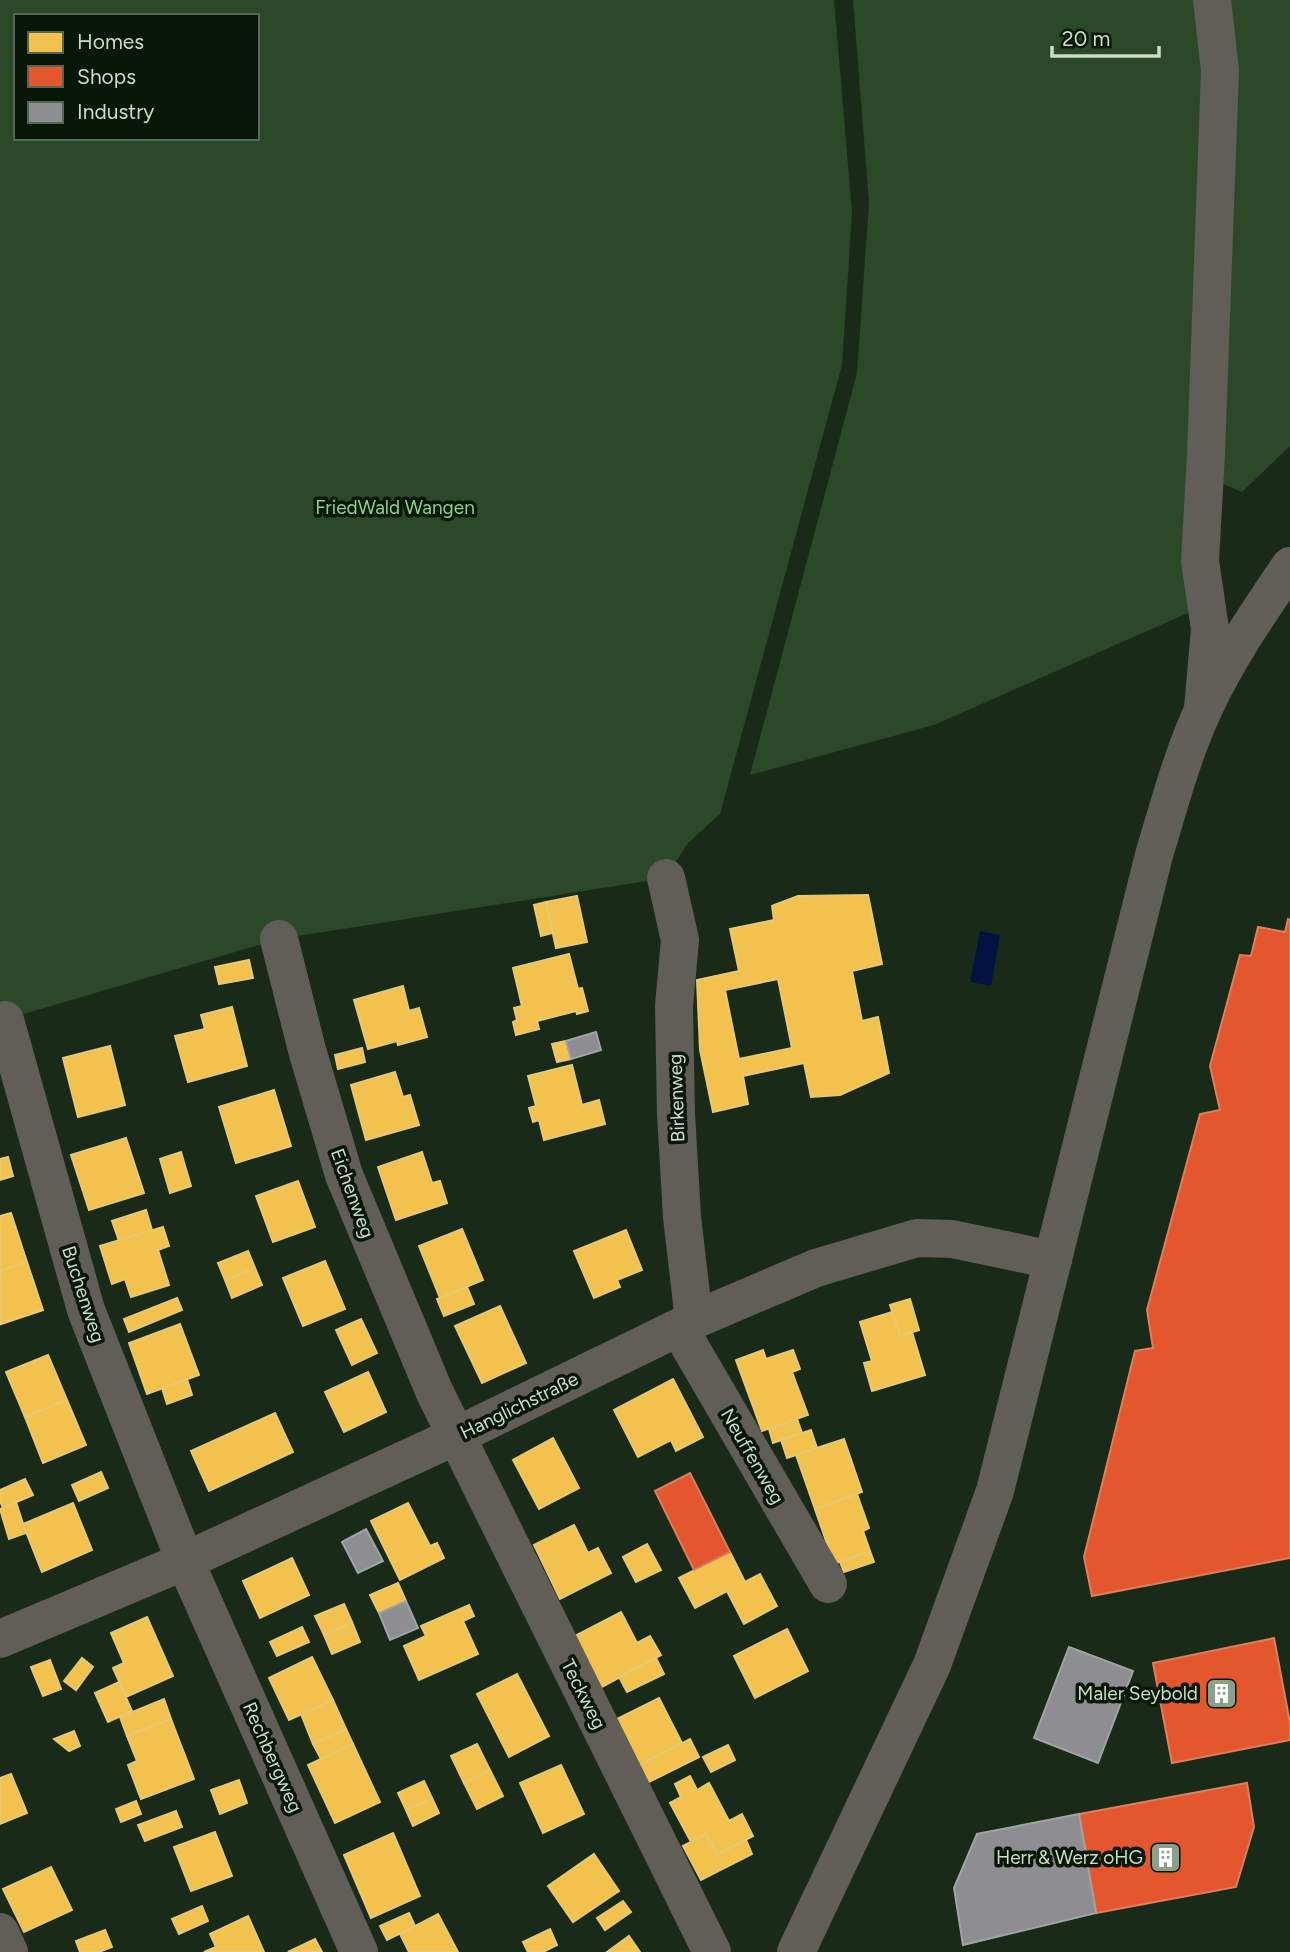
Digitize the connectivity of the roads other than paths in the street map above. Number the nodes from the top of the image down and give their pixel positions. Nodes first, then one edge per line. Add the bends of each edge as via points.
1 (1212, 0) edge
2 (1290, 566) edge
3 (1203, 709) junction
4 (666, 878) dead end
5 (279, 939) dead end
6 (5, 1020) dead end
7 (1053, 1260) junction
8 (686, 1324) junction
9 (456, 1436) junction
10 (185, 1561) junction
11 (828, 1584) dead end
12 (0, 1639) edge
13 (0, 1932) edge
14 (9, 1952) edge
15 (359, 1952) edge
16 (712, 1952) edge
17 (796, 1952) edge

1 - 3 street via 1220,70 1200,561 1210,629
2 - 3 street via 1237,646
3 - 7 street via 1154,855
4 - 8 street, Birkenweg via 680,940 674,1006
5 - 9 street, Eichenweg via 344,1175
6 - 10 street, Buchenweg via 86,1310
7 - 8 street, Hanglichstraße via 952,1239 918,1238 816,1268
7 - 17 street via 995,1491 933,1665
8 - 9 street, Hanglichstraße
8 - 11 street, Neuffenweg
9 - 10 street, Hanglichstraße
9 - 16 street, Teckweg
10 - 12 street, Hanglichstraße
10 - 15 street, Rechbergweg
13 - 14 street

